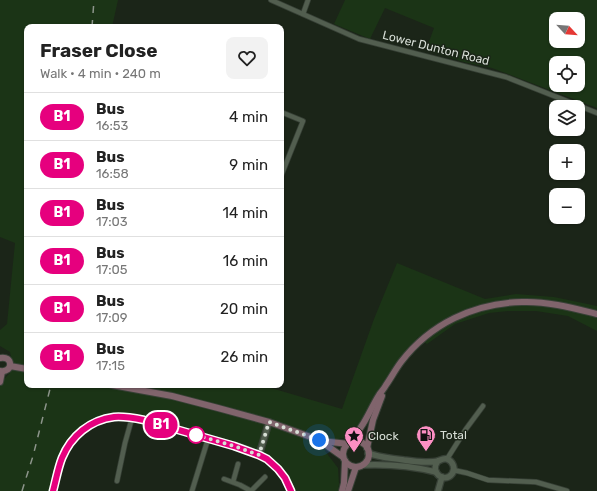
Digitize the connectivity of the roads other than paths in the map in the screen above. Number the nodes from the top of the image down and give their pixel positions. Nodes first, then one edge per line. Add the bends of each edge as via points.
1 (271, 0) edge
2 (308, 0) edge
3 (303, 14) junction
4 (284, 113) edge
5 (597, 113) edge
6 (284, 169) edge
7 (597, 314) edge
8 (0, 358) edge
9 (10, 366) junction
10 (24, 368) edge
11 (1, 372) edge
12 (0, 382) edge
13 (385, 387) junction
14 (128, 388) edge
15 (483, 406) dead end
16 (132, 418) junction
17 (269, 422) junction
18 (208, 439) junction
19 (319, 440) junction
20 (350, 443) junction
21 (367, 451) junction
22 (259, 455) junction
23 (344, 459) junction
24 (447, 459) junction
25 (438, 461) junction
26 (238, 464) dead end
27 (363, 465) junction
28 (356, 467) junction
29 (454, 470) junction
30 (436, 472) junction
31 (265, 477) dead end
32 (442, 477) junction
33 (224, 479) dead end
34 (117, 481) dead end
35 (233, 482) junction
36 (53, 491) edge
37 (192, 491) edge
38 (251, 491) edge
39 (291, 491) edge
40 (342, 491) edge
41 (348, 491) edge
42 (438, 491) edge
43 (567, 491) edge

1 - 3 street, Lower Dunton Road
2 - 3 street
3 - 5 street, Lower Dunton Road via 359,39 506,77
4 - 6 street via 304,121
7 - 13 main road via 556,305 523,302 488,306 466,312 452,318 421,340 399,364
8 - 9 main road via 8,359
9 - 10 main road
9 - 11 main road via 8,370
11 - 12 main road
13 - 20 main road
13 - 21 main road via 373,420
14 - 17 main road via 180,398
15 - 24 street
16 - 18 street
16 - 34 street
16 - 36 street via 106,419 82,430 64,453
17 - 19 main road
17 - 22 street
18 - 22 street
18 - 37 street
19 - 20 main road
19 - 23 main road
20 - 21 main road via 358,442 364,445
20 - 23 main road via 344,449
21 - 25 street via 379,457
21 - 27 main road via 368,458
22 - 39 street via 278,469
23 - 28 main road via 349,465
23 - 40 main road
24 - 25 street
24 - 29 street via 452,462
25 - 30 street via 435,466
26 - 35 street
27 - 28 main road
27 - 30 street via 380,464
28 - 41 main road
29 - 32 street via 450,476
29 - 43 street via 488,480 536,482
30 - 32 street
31 - 38 street
32 - 42 street
33 - 35 street
35 - 38 street

